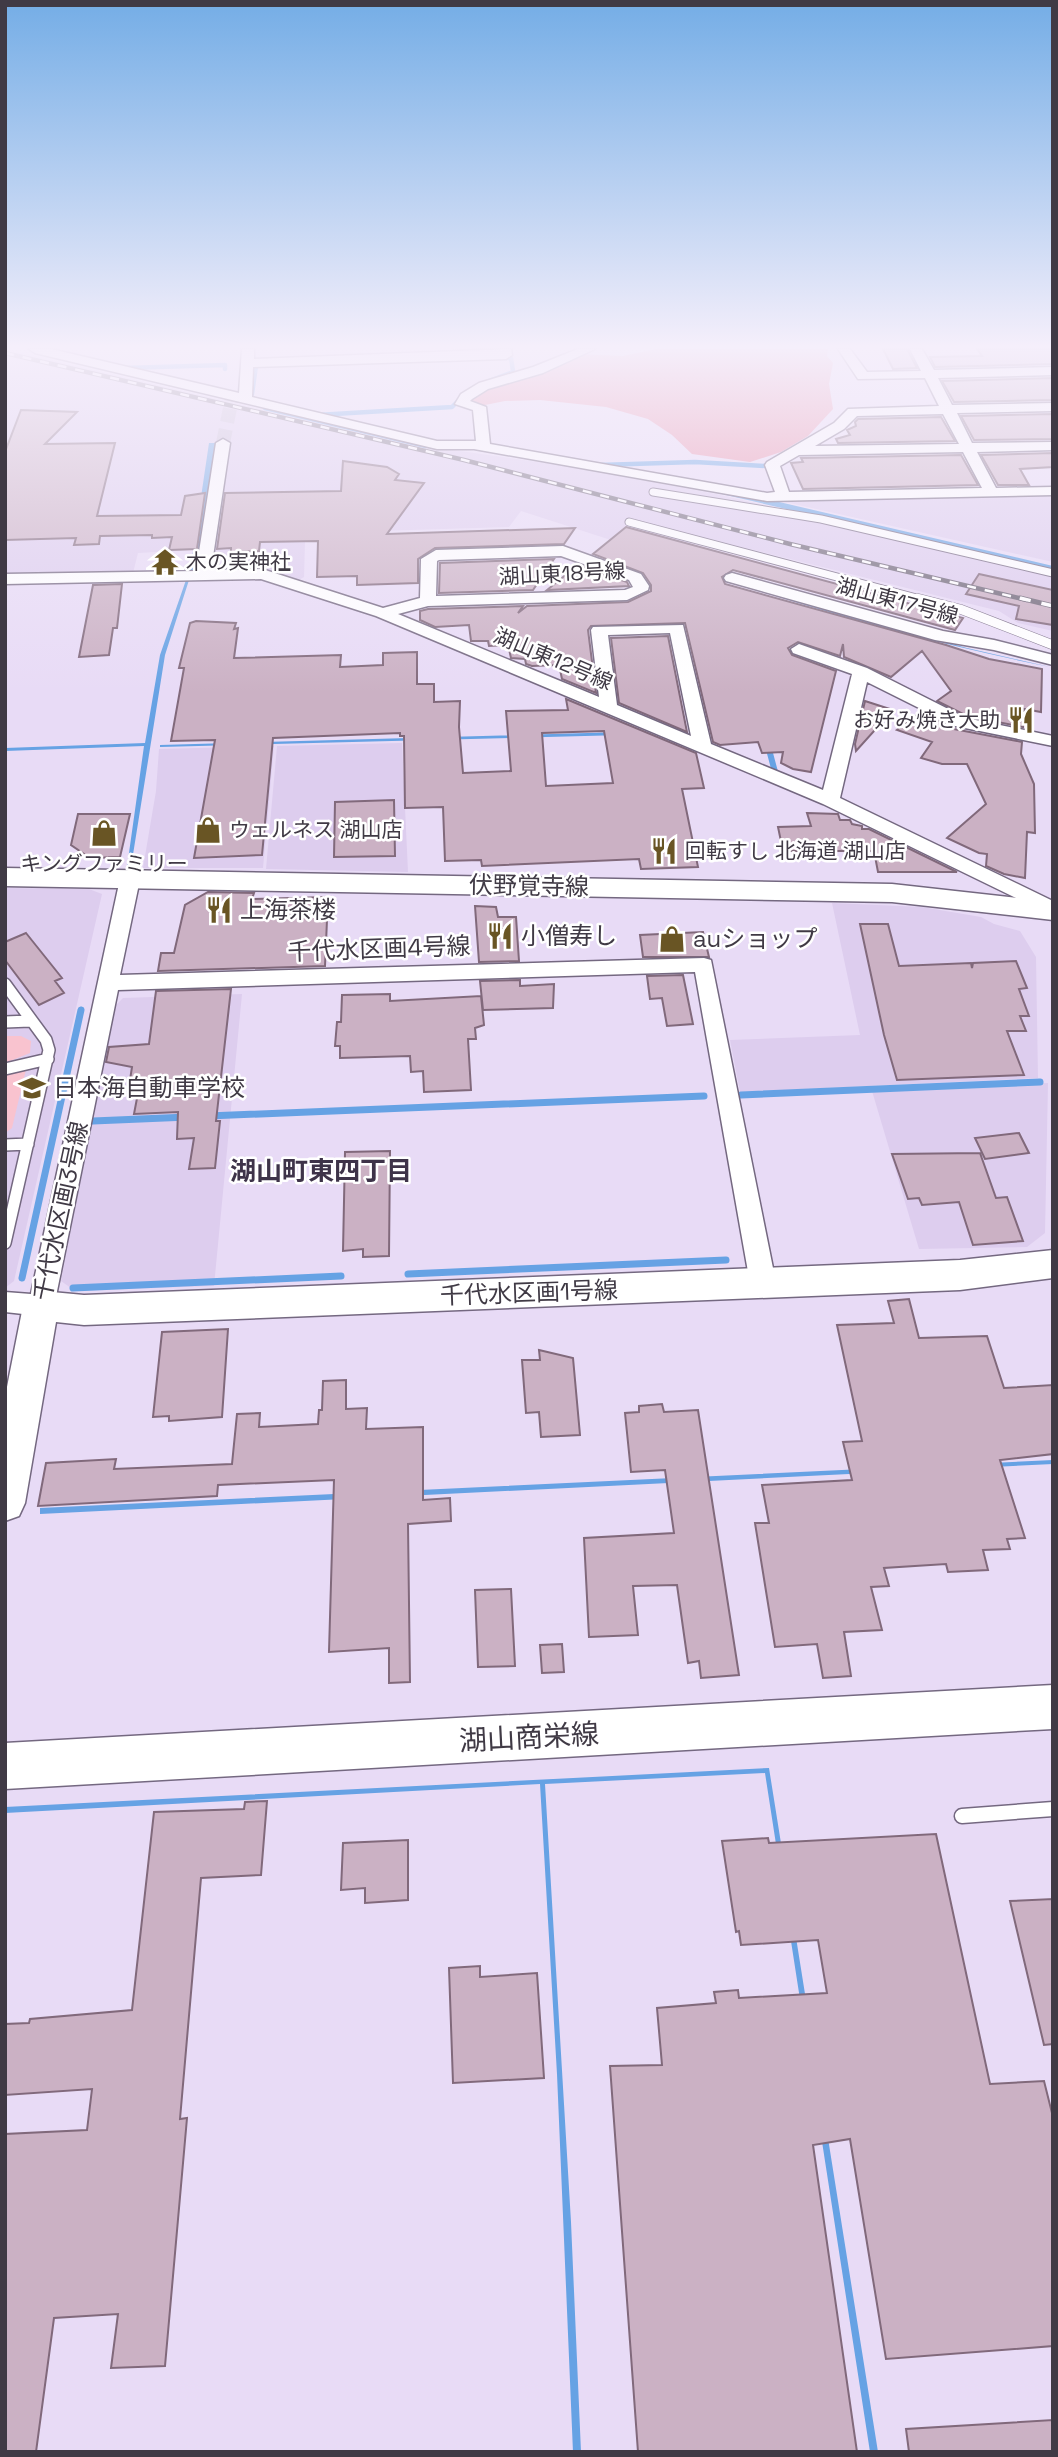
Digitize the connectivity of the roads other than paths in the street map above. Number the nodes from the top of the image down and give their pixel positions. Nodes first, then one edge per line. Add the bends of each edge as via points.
1 (220, 464) tunnel mouth
2 (578, 464) edge
3 (774, 464) edge
4 (977, 464) edge
5 (1053, 491) edge
6 (653, 492) dead end
7 (991, 492) junction
8 (784, 497) junction
9 (629, 522) dead end
10 (1053, 573) edge
11 (203, 574) junction
12 (732, 578) dead end
13 (5, 579) edge
14 (428, 601) junction
15 (382, 613) junction
16 (1053, 645) edge
17 (799, 649) dead end
18 (1053, 660) edge
19 (861, 672) junction
20 (609, 708) junction
21 (1053, 741) edge
22 (703, 748) junction
23 (830, 800) junction
24 (5, 877) edge
25 (130, 879) junction
26 (1053, 910) edge
27 (110, 983) junction
28 (5, 984) edge
29 (30, 1021) junction
30 (5, 1022) edge
31 (48, 1059) junction
32 (5, 1069) edge
33 (28, 1144) junction
34 (5, 1145) edge
35 (5, 1181) edge
36 (20, 1181) junction
37 (10, 1209) edge
38 (6, 1238) edge
39 (1053, 1264) edge
40 (763, 1283) junction
41 (23, 1304) edge
42 (5, 1503) edge
43 (1053, 1707) edge
44 (5, 1766) edge
45 (1053, 1809) edge
46 (962, 1816) dead end

1 - 11 street
2 - 8 street via 766,498
3 - 8 street
4 - 7 street
5 - 7 street
6 - 10 lane via 821,519
7 - 8 street
9 - 16 lane via 960,608
11 - 13 street, 湖山東12号線
11 - 15 street, 湖山東12号線 via 262,574
12 - 18 street, 湖山東17号線 via 940,636
14 - 14 street, 湖山東18号線 via 627,595 641,586 635,577 563,551 436,555 429,559
14 - 15 street, 湖山東18号線
15 - 20 street, 湖山東12号線
17 - 19 street
19 - 21 street via 961,722
19 - 23 street
20 - 22 street, 湖山東12号線
20 - 22 street via 599,630 677,628
22 - 23 street, 湖山東12号線
23 - 26 street, 湖山東12号線
24 - 25 street, 伏野覚寺線
25 - 26 street, 伏野覚寺線 via 892,893
25 - 27 street, 千代水区画3号線
27 - 40 street, 千代水区画4号線 via 704,965
27 - 41 street, 千代水区画3号線
28 - 29 lane
29 - 30 lane
29 - 31 lane via 48,1044
31 - 32 lane
31 - 33 lane
33 - 34 lane
33 - 36 lane
35 - 36 lane
36 - 37 lane
37 - 38 lane
39 - 40 street, 千代水区画1号線 via 960,1275
40 - 41 street, 千代水区画1号線 via 84,1310
41 - 42 street, 千代水区画3号線
43 - 44 street, 湖山商栄線
45 - 46 lane

